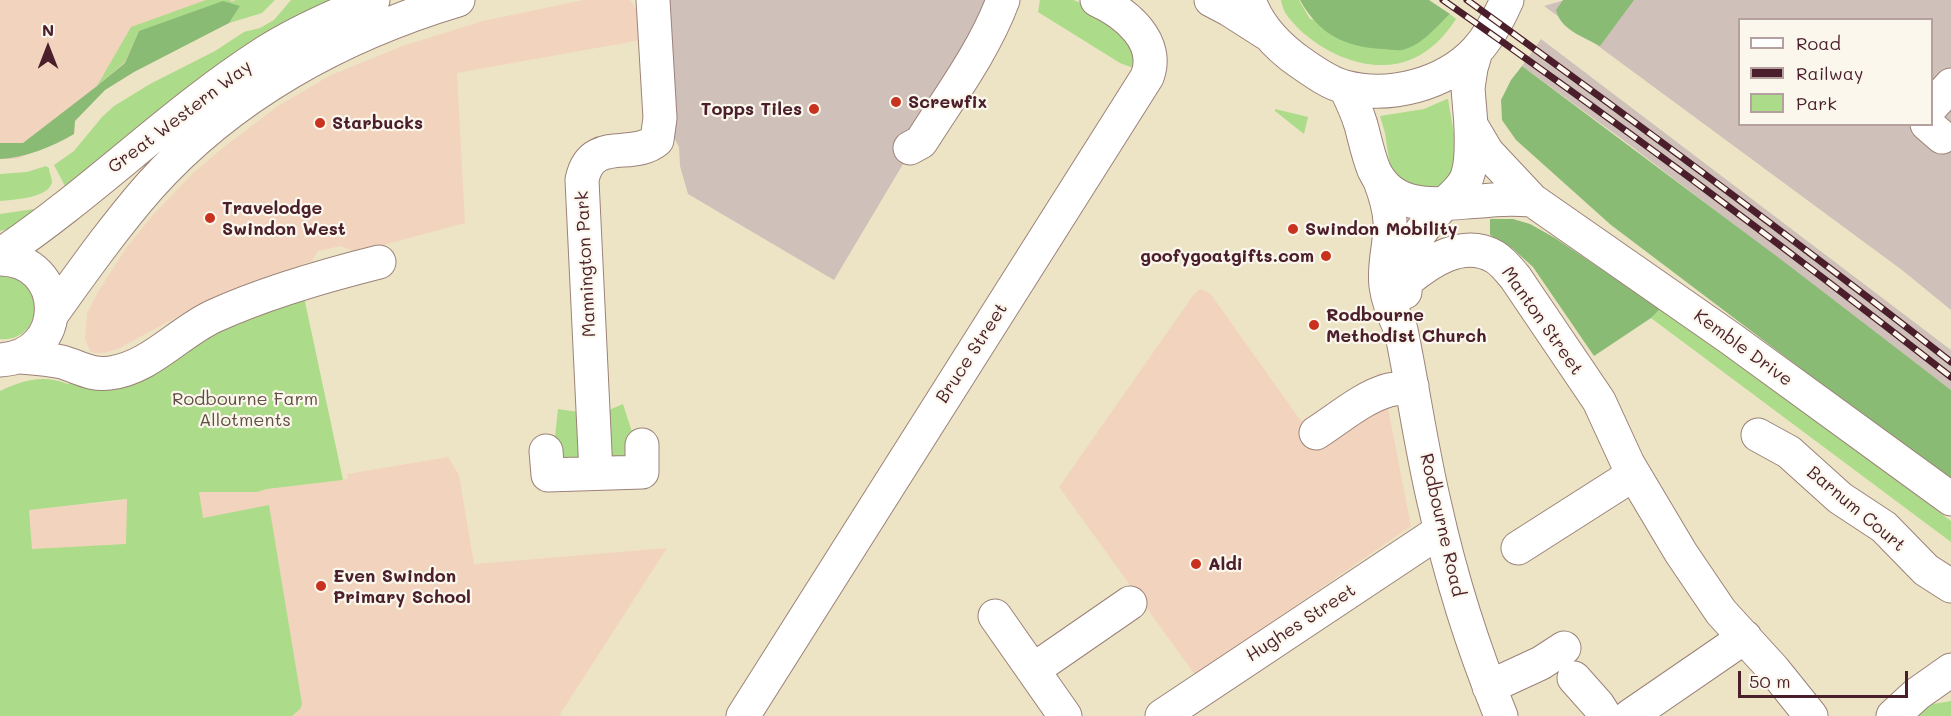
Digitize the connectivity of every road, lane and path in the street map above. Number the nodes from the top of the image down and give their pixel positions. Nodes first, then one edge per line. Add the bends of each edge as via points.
1 (373, 0) edge
2 (458, 0) edge
3 (652, 0) edge
4 (1004, 0) edge
5 (1097, 0) edge
6 (1211, 0) edge
7 (1249, 0) edge
8 (1508, 0) edge
9 (1272, 38) junction
10 (1476, 51) junction
11 (1951, 85) edge
12 (1345, 87) junction
13 (1933, 104) edge
14 (1472, 125) junction
15 (910, 148) dead end
16 (1380, 181) junction
17 (1532, 200) junction
18 (1444, 205) junction
19 (0, 257) edge
20 (379, 262) dead end
21 (1406, 282) junction
22 (51, 320) junction
23 (1401, 330) junction
24 (6, 360) edge
25 (69, 364) junction
26 (1412, 386) junction
27 (1316, 433) dead end
28 (1758, 435) dead end
29 (642, 445) dead end
30 (546, 451) dead end
31 (596, 473) junction
32 (1634, 474) junction
33 (1951, 499) edge
34 (1440, 531) junction
35 (1518, 548) dead end
36 (1951, 586) edge
37 (1130, 603) dead end
38 (995, 616) dead end
39 (1745, 637) junction
40 (1033, 670) junction
41 (1951, 670) edge
42 (1495, 701) edge
43 (743, 716) edge
44 (1065, 716) edge
45 (1162, 716) edge
46 (1605, 716) edge
47 (1630, 716) edge
48 (1811, 716) edge
49 (1893, 716) edge

1 - 19 street, Great Western Way via 266,52
2 - 22 street, Great Western Way via 358,36 283,76 231,111 150,186 109,235
3 - 31 street, Mannington Park via 660,118 657,140 595,157 586,166 582,180
4 - 15 street via 943,108 921,142
5 - 43 street, Bruce Street via 1117,11 1143,37 1150,52 1147,77
6 - 9 street
7 - 9 street
8 - 10 street
9 - 12 street via 1307,67
10 - 12 street via 1447,73 1417,85 1385,90
10 - 14 street, Rodbourne Road via 1468,88
11 - 13 street
12 - 16 street, Rodbourne Road
14 - 17 street, Kemble Drive via 1487,152
14 - 18 street, Rodbourne Road via 1468,175
16 - 18 street via 1401,198
16 - 23 street, Rodbourne Road via 1390,219 1386,285
17 - 18 street
17 - 33 street, Kemble Drive
18 - 21 street, Rodbourne Road via 1412,247
19 - 22 street via 36,272 51,299
20 - 25 street via 336,264 214,316 124,370 102,374
21 - 23 street, Rodbourne Road
21 - 32 street, Manton Street via 1443,255 1464,251 1495,258 1515,277 1599,401
22 - 24 street, Great Western Way via 39,344
22 - 25 street
23 - 26 street, Rodbourne Road
24 - 25 street
26 - 27 street via 1378,394
26 - 34 street, Rodbourne Road
28 - 36 street, Barnum Court via 1789,452 1840,498 1884,527 1926,570
29 - 31 street via 642,472
30 - 31 street via 548,475
32 - 35 street
32 - 39 street, Manton Street via 1687,563 1721,612
34 - 42 street, Rodbourne Road via 1469,633
34 - 45 street, Hughes Street
37 - 40 street
38 - 40 street
39 - 47 street
39 - 48 street, Manton Street
40 - 44 street
41 - 49 street
42 - 46 street via 1541,663 1569,663

